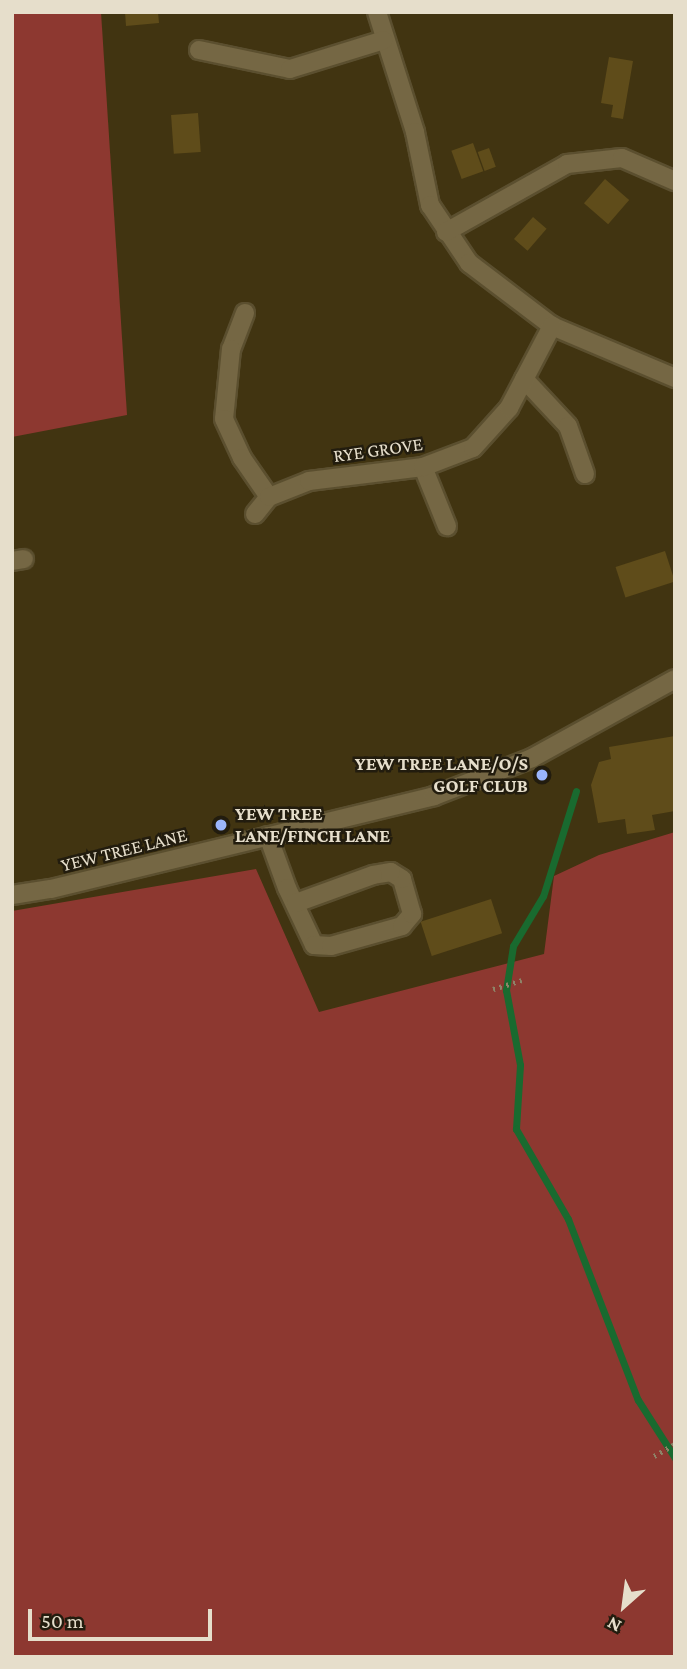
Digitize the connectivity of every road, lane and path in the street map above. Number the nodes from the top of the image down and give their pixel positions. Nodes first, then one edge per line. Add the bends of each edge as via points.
1 (377, 12) edge
2 (384, 40) junction
3 (199, 50) dead end
4 (675, 181) edge
5 (446, 232) junction
6 (245, 313) dead end
7 (551, 326) junction
8 (675, 378) edge
9 (524, 379) junction
10 (423, 467) junction
11 (585, 474) dead end
12 (269, 497) junction
13 (255, 514) dead end
14 (447, 526) dead end
15 (675, 679) edge
16 (268, 836) junction
17 (12, 895) edge
18 (296, 903) junction
19 (522, 980) dead end
20 (493, 989) dead end
21 (675, 1444) edge
22 (654, 1456) dead end

1 - 2 street
2 - 3 street via 290,69
2 - 5 street via 415,132 430,205
4 - 5 street via 622,158 567,164
5 - 7 street via 469,263
6 - 12 street via 231,349 224,419 242,458
7 - 8 street
7 - 9 street, RYE GROVE
9 - 10 street, RYE GROVE via 509,408 473,448
9 - 11 street via 568,426
10 - 12 street, RYE GROVE via 309,481
10 - 14 street
12 - 13 street, RYE GROVE
15 - 16 street, YEW TREE LANE via 532,758 446,792
16 - 17 street, YEW TREE LANE via 51,890
16 - 18 street
18 - 18 street via 308,936 322,947 402,926 412,914 402,880 391,872
19 - 20 path
21 - 22 path

